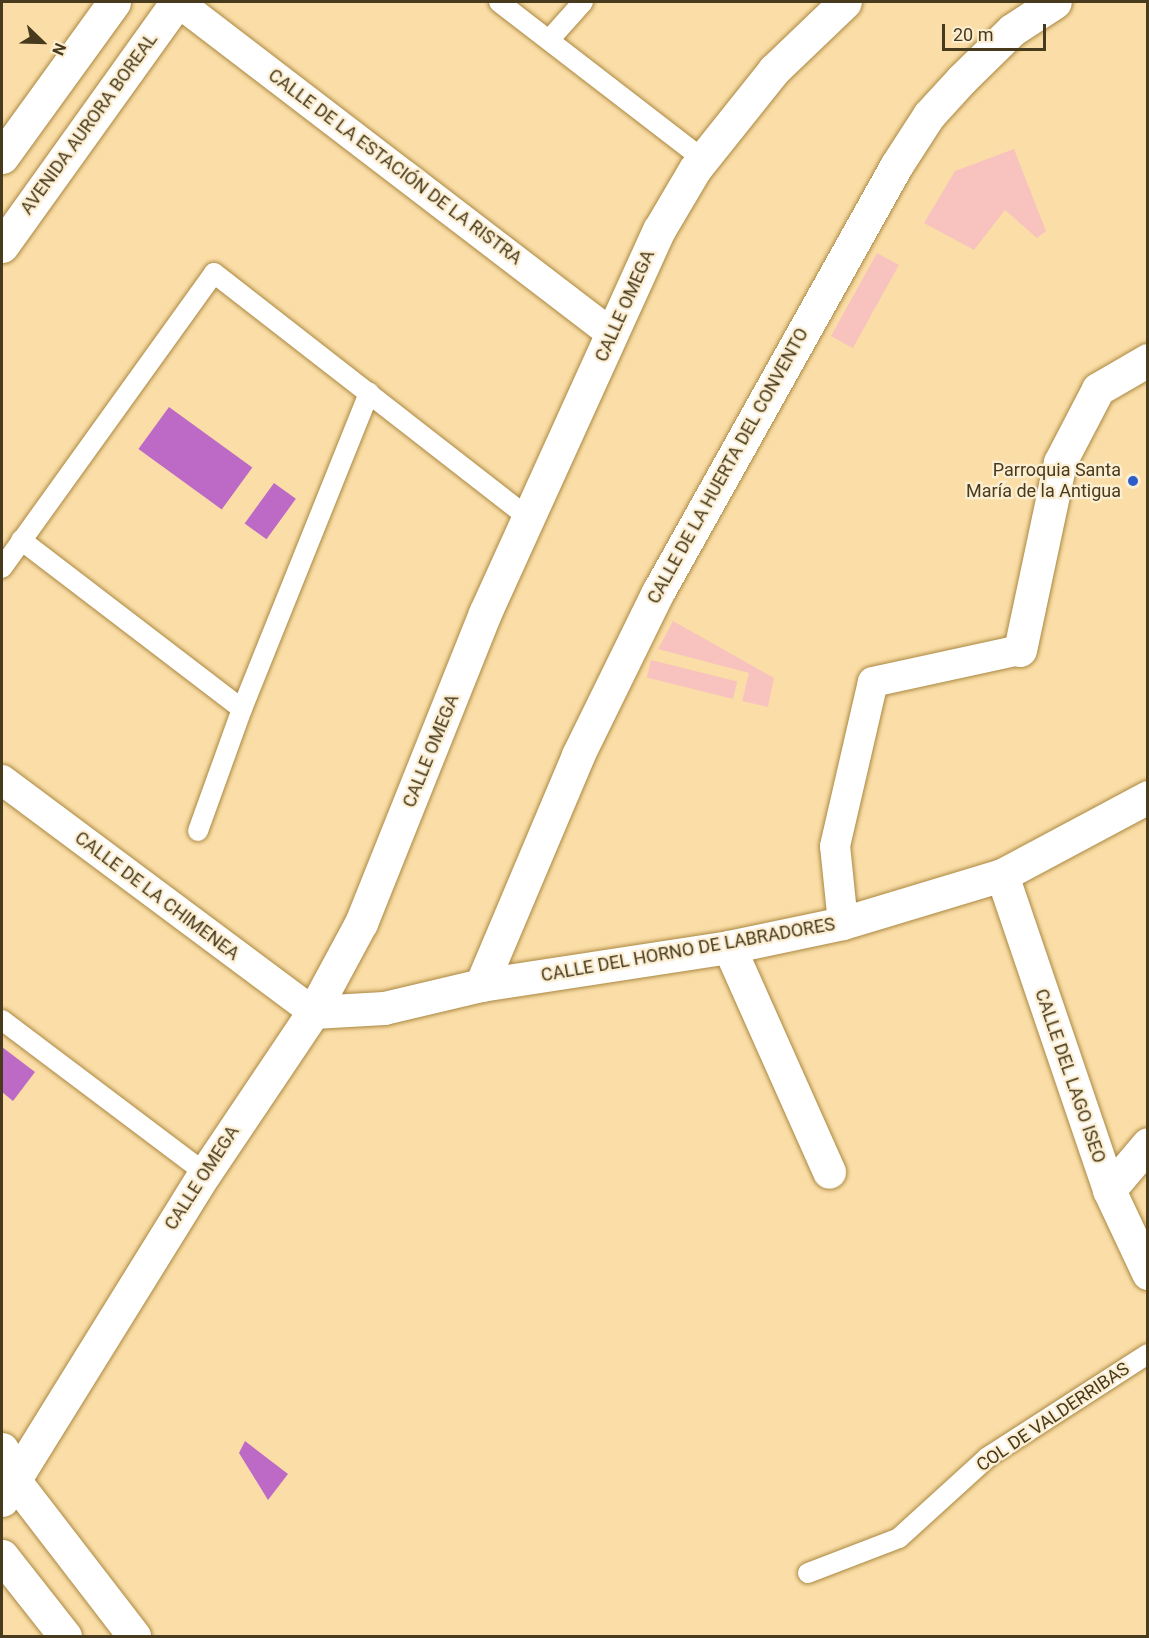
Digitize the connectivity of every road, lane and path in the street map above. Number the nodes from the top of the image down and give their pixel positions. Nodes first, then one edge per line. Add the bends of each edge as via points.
1 (114, 2) edge
2 (178, 2) edge
3 (499, 2) edge
4 (583, 2) edge
5 (845, 2) edge
6 (1056, 2) edge
7 (549, 40) junction
8 (2, 157) edge
9 (704, 159) junction
10 (2, 246) edge
11 (612, 334) junction
12 (1148, 360) edge
13 (369, 393) junction
14 (529, 518) junction
15 (21, 540) junction
16 (2, 568) edge
17 (1020, 650) joint
18 (242, 709) junction
19 (2, 780) edge
20 (1148, 797) edge
21 (198, 831) dead end
22 (1002, 875) junction
23 (843, 923) junction
24 (729, 947) junction
25 (481, 986) junction
26 (312, 1012) junction
27 (2, 1020) edge
28 (1148, 1144) edge
29 (829, 1172) dead end
30 (205, 1173) junction
31 (1109, 1190) junction
32 (1148, 1273) edge
33 (1148, 1354) edge
34 (2, 1449) edge
35 (8, 1490) edge
36 (2, 1556) edge
37 (808, 1573) dead end
38 (65, 1636) edge
39 (134, 1636) edge

1 - 8 street
2 - 10 street, AVENIDA AURORA BOREAL
2 - 11 street, CALLE DE LA ESTACIÓN DE LA RISTRA
3 - 7 lane
4 - 7 lane
5 - 9 street, CALLE OMEGA via 774,70
6 - 25 street, CALLE DE LA HUERTA DEL CONVENTO via 1012,30 962,79 929,115 896,166 658,592 578,755
7 - 9 lane
9 - 11 street, CALLE OMEGA via 659,230
11 - 14 street, CALLE OMEGA
12 - 17 street via 1098,389 1060,462
13 - 14 lane
13 - 15 lane via 214,273
13 - 18 lane
14 - 26 street, CALLE OMEGA via 485,613 361,924
15 - 16 lane
15 - 18 lane
17 - 23 street via 873,682 835,846
18 - 21 lane
19 - 26 street, CALLE DE LA CHIMENEA
20 - 22 street, CALLE DEL HORNO DE LABRADORES
22 - 23 street, CALLE DEL HORNO DE LABRADORES
22 - 31 street, CALLE DEL LAGO ISEO
23 - 24 street, CALLE DEL HORNO DE LABRADORES
24 - 25 street, CALLE DEL HORNO DE LABRADORES
24 - 29 street
25 - 26 street, CALLE DEL HORNO DE LABRADORES via 384,1008
26 - 30 street, CALLE OMEGA
27 - 30 lane
28 - 31 street
30 - 35 street, CALLE OMEGA
31 - 32 street, CALLE DEL LAGO ISEO
33 - 37 lane, COL DE VALDERRIBAS via 988,1457 899,1538
34 - 35 street
35 - 39 street
36 - 38 street

